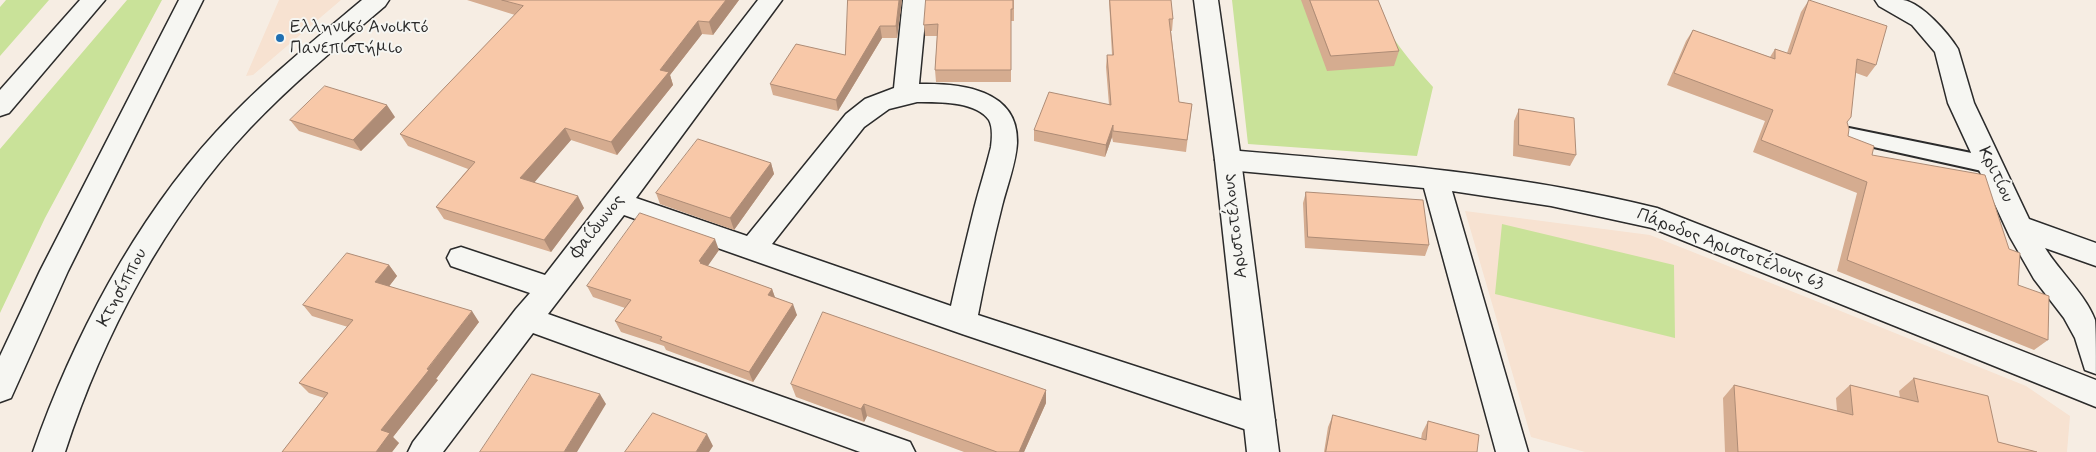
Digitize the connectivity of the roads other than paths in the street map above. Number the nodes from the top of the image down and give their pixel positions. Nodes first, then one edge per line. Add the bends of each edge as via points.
1 (93, 0) edge
2 (192, 0) edge
3 (377, 0) edge
4 (770, 0) edge
5 (916, 0) edge
6 (1206, 0) edge
7 (1887, 0) edge
8 (906, 94) junction
9 (0, 107) edge
10 (1849, 135) edge
11 (1228, 160) junction
12 (1991, 165) junction
13 (1435, 180) junction
14 (618, 202) junction
15 (2020, 227) junction
16 (753, 249) junction
17 (2096, 255) edge
18 (461, 258) dead end
19 (550, 288) junction
20 (526, 318) junction
21 (962, 322) junction
22 (2096, 361) edge
23 (0, 389) edge
24 (2096, 394) edge
25 (1259, 420) junction
26 (49, 452) edge
27 (424, 452) edge
28 (899, 452) edge
29 (1263, 452) edge
30 (1512, 452) edge

1 - 9 main road
2 - 23 main road via 54,270
3 - 26 main road, Κτησίππου via 282,83 225,139 179,194 147,242 110,311
4 - 14 main road, Φαίδωνος
5 - 8 main road
6 - 11 main road, Αριστοτέλους
7 - 12 main road, Κριτίου via 1920,19 1946,49 1960,103
8 - 16 main road via 880,102 858,116
8 - 21 main road via 951,94 971,98 994,110 1003,124 1004,145
10 - 12 lane
11 - 13 main road, Πάροδος Αριστοτέλους 63
11 - 25 main road, Αριστοτέλους
12 - 15 main road, Κριτίου
13 - 24 main road, Πάροδος Αριστοτέλους 63 via 1525,190 1657,219
13 - 30 main road
14 - 16 main road
14 - 19 main road, Φαίδωνος
15 - 17 main road
15 - 22 main road, Κριτίου via 2033,254 2074,309 2089,336
16 - 21 main road
18 - 19 main road
19 - 20 main road, Φαίδωνος
20 - 27 main road, Φαίδωνος
20 - 28 main road
21 - 25 main road
25 - 29 main road, Αριστοτέλους

